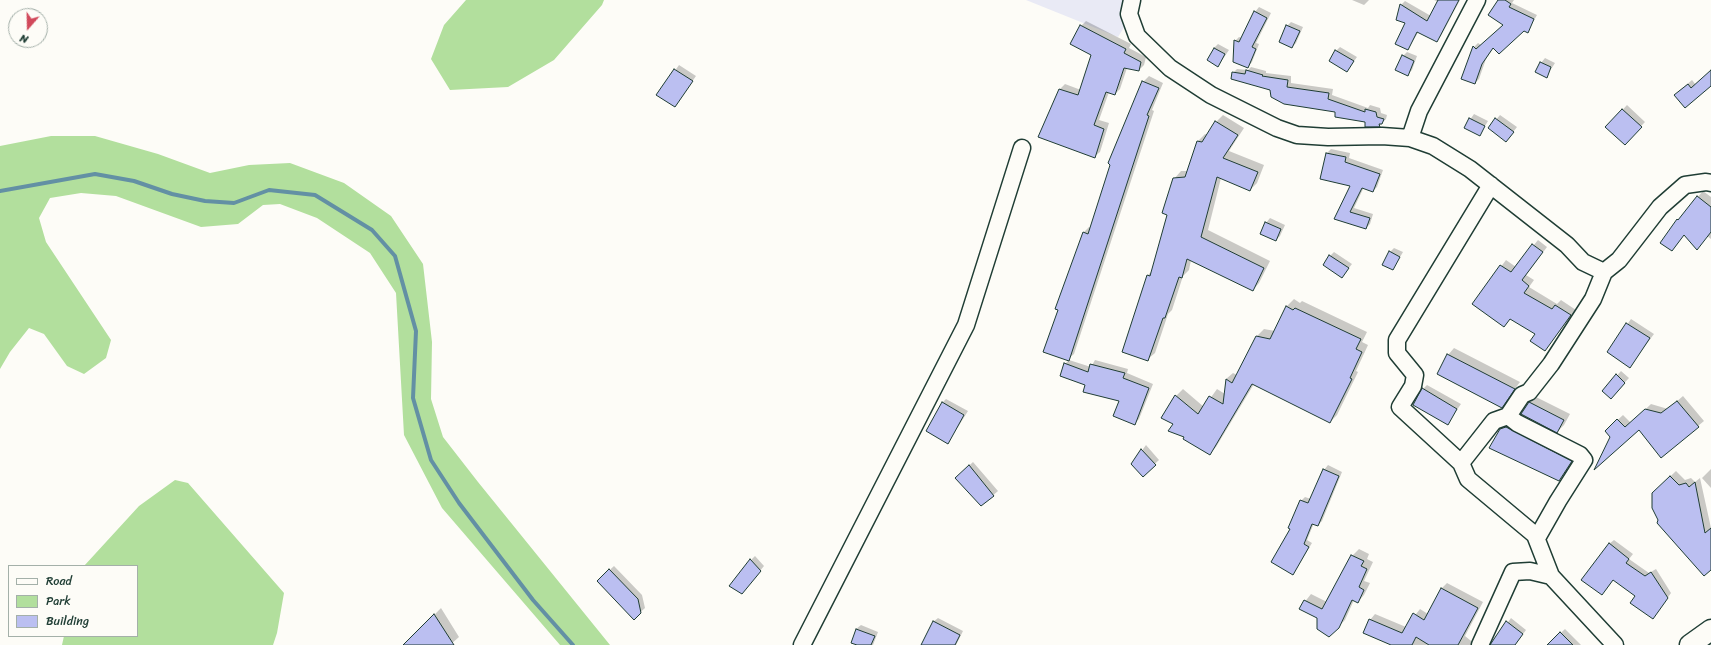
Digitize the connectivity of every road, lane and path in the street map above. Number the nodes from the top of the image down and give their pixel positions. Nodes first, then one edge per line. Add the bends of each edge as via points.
1 (1132, 0) edge
2 (1477, 0) edge
3 (1410, 138) junction
4 (1022, 148) dead end
5 (1711, 184) edge
6 (1491, 185) junction
7 (1604, 272) junction
8 (1508, 416) junction
9 (1461, 463) junction
10 (1537, 538) junction
11 (1551, 576) junction
12 (1711, 630) edge
13 (802, 645) edge
14 (1480, 645) edge
15 (1615, 645) edge
16 (1690, 645) edge

1 - 3 street via 1129,14 1137,36 1170,68 1211,95 1277,128 1298,135
2 - 3 street via 1419,111
3 - 6 street via 1432,146
4 - 13 street via 966,325
5 - 7 street via 1706,182 1685,185 1660,207 1619,260
6 - 7 street via 1567,245 1583,262
6 - 9 street via 1397,340 1397,353 1415,375 1413,386 1400,407
7 - 8 street via 1593,299 1550,364 1529,392 1522,395
8 - 9 street via 1494,421
8 - 10 street via 1580,455 1584,460
9 - 10 street via 1468,479
10 - 11 street
11 - 14 street via 1530,571 1513,572
11 - 15 street
12 - 16 street

